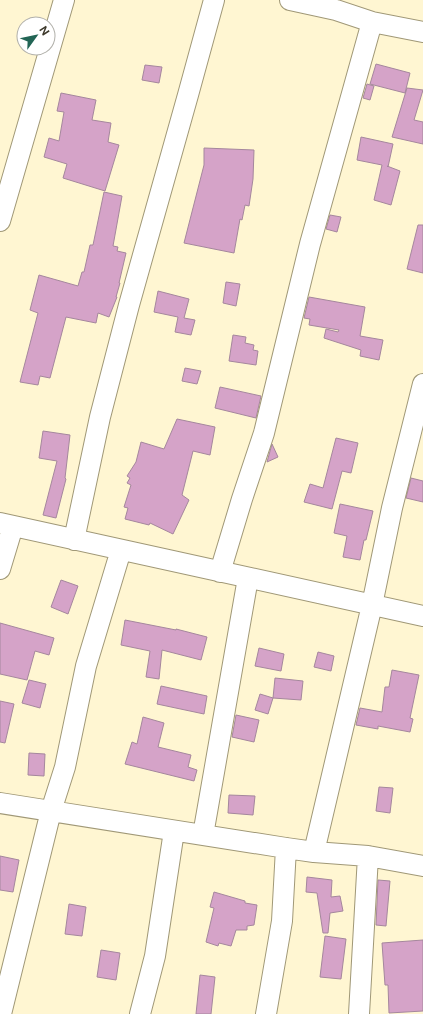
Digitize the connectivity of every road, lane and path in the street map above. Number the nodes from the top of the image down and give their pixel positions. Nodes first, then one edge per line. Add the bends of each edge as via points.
1 (64, 0) edge
2 (214, 0) edge
3 (290, 0) edge
4 (337, 5) edge
5 (372, 22) junction
6 (423, 32) edge
7 (0, 221) edge
8 (423, 384) edge
9 (6, 525) edge
10 (74, 540) junction
11 (121, 550) junction
12 (0, 569) edge
13 (220, 572) junction
14 (248, 578) junction
15 (372, 605) junction
16 (423, 616) edge
17 (0, 803) edge
18 (51, 811) junction
19 (174, 831) junction
20 (203, 835) junction
21 (286, 848) junction
22 (314, 852) junction
23 (368, 856) junction
24 (423, 866) edge
25 (1, 1014) edge
26 (140, 1014) edge
27 (266, 1014) edge
28 (359, 1014) edge

1 - 7 street
2 - 10 street via 100,416
3 - 4 street
4 - 5 street
5 - 6 street
5 - 13 street via 310,244 264,433
8 - 15 street via 392,508
9 - 10 street
9 - 12 street
10 - 11 street
11 - 13 street
11 - 18 street via 86,666 65,767
13 - 14 street
14 - 15 street
14 - 20 street
15 - 16 street
15 - 22 street
17 - 18 street
18 - 19 street
18 - 25 street
19 - 20 street
19 - 26 street via 154,956
20 - 21 street
21 - 22 street
21 - 27 street via 282,920
22 - 23 street
23 - 24 street
23 - 28 street

